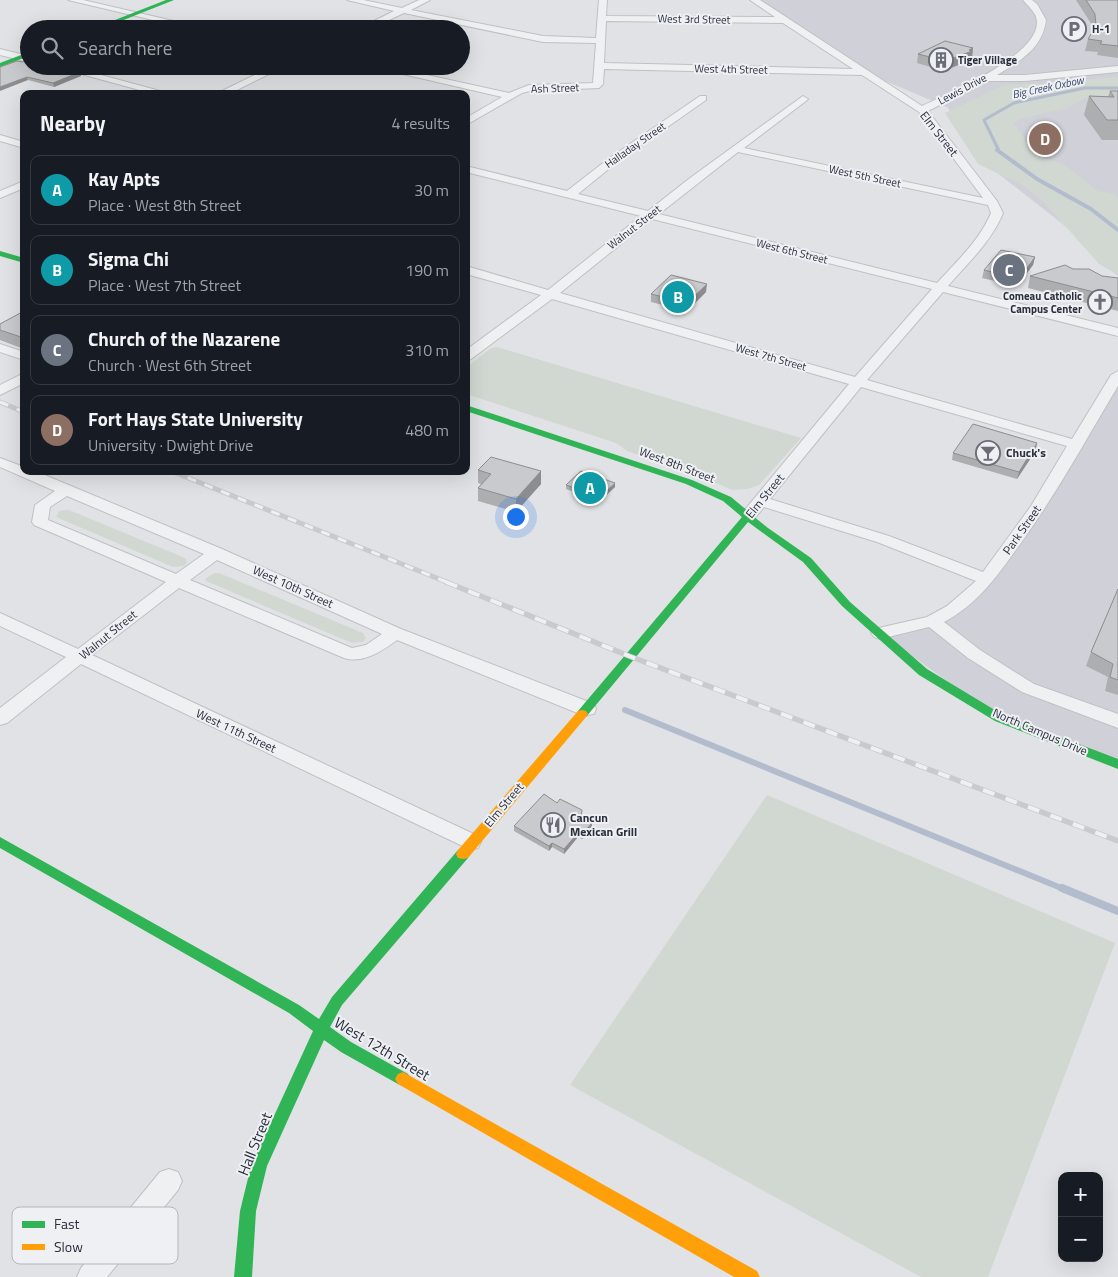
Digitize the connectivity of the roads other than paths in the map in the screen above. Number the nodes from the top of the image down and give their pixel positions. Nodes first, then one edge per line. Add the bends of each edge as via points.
1 (72, 0) edge
2 (171, 0) edge
3 (350, 0) edge
4 (426, 0) edge
5 (603, 0) edge
6 (754, 0) edge
7 (1027, 0) edge
8 (403, 10) junction
9 (134, 14) junction
10 (602, 18) junction
11 (118, 20) edge
12 (162, 20) edge
13 (381, 20) edge
14 (451, 20) edge
15 (786, 20) junction
16 (470, 24) edge
17 (600, 41) junction
18 (0, 52) edge
19 (20, 56) edge
20 (20, 59) edge
21 (0, 65) edge
22 (598, 66) junction
23 (1118, 69) edge
24 (864, 72) junction
25 (91, 75) edge
26 (262, 75) edge
27 (414, 75) edge
28 (984, 78) junction
29 (150, 90) edge
30 (230, 90) edge
31 (511, 96) junction
32 (703, 98) dead end
33 (803, 99) dead end
34 (922, 110) junction
35 (470, 120) edge
36 (0, 138) edge
37 (20, 143) edge
38 (736, 149) junction
39 (470, 170) edge
40 (20, 186) edge
41 (0, 194) edge
42 (569, 194) junction
43 (993, 203) junction
44 (650, 215) junction
45 (0, 253) edge
46 (20, 260) edge
47 (470, 271) edge
48 (939, 287) junction
49 (549, 294) junction
50 (1118, 332) edge
51 (0, 348) edge
52 (470, 353) edge
53 (20, 355) edge
54 (1118, 375) edge
55 (20, 380) edge
56 (858, 382) junction
57 (0, 391) edge
58 (470, 409) edge
59 (1075, 444) junction
60 (0, 462) edge
61 (20, 470) edge
62 (31, 475) edge
63 (66, 490) junction
64 (761, 501) junction
65 (749, 516) junction
66 (216, 553) junction
67 (986, 579) junction
68 (178, 581) junction
69 (846, 604) joint
70 (0, 619) edge
71 (932, 622) junction
72 (395, 633) junction
73 (880, 633) junction
74 (80, 658) junction
75 (587, 709) junction
76 (0, 718) edge
77 (1118, 722) edge
78 (1118, 764) edge
79 (0, 842) edge
80 (471, 842) junction
81 (321, 1030) junction
82 (170, 1181) dead end
83 (148, 1207) edge
84 (101, 1264) edge
85 (241, 1272) edge
86 (90, 1277) edge
87 (751, 1277) edge

1 - 9 street
2 - 9 street
3 - 8 street
4 - 8 street
5 - 10 street, Ash Street
6 - 15 street, Elm Street
7 - 28 street, Lewis Drive via 1042,20 1036,42
8 - 13 street
8 - 14 street
9 - 11 street
9 - 12 street
10 - 15 street, West 3rd Street
10 - 17 street, Ash Street
15 - 24 street, Elm Street
16 - 17 street via 543,39
17 - 22 street, Ash Street
18 - 19 street
20 - 21 street
22 - 24 street, West 4th Street
22 - 31 street, Ash Street via 596,86 529,88
23 - 28 street via 1025,78
24 - 34 street, Elm Street
25 - 29 street
26 - 30 street
27 - 31 street
28 - 34 street, Lewis Drive
31 - 35 street, Ash Street
32 - 42 street, Halladay Street
33 - 38 street, Walnut Street
34 - 43 street, Elm Street
36 - 37 street
38 - 43 street, West 5th Street
38 - 44 street, Walnut Street
39 - 42 street, West 6th Street
40 - 41 street
42 - 44 street, West 6th Street
43 - 48 street, Elm Street via 997,214 994,223
44 - 48 street, West 6th Street
44 - 49 street, Walnut Street
45 - 46 street
47 - 49 street, West 7th Street
48 - 50 street, West 6th Street
48 - 56 street, Elm Street
49 - 52 street, Walnut Street
49 - 56 street, West 7th Street
51 - 53 street
54 - 59 street, Park Street
55 - 57 street
56 - 59 street, West 7th Street
56 - 64 street, Elm Street
58 - 65 street, West 8th Street via 689,482 726,499
59 - 67 street, Park Street via 1023,531
60 - 61 street, West 10th Street
62 - 63 street, West 10th Street
63 - 66 street, West 10th Street
63 - 68 street via 43,505 40,522
64 - 65 street, Elm Street
64 - 67 street via 883,539
65 - 69 street, West 8th Street via 807,560
65 - 75 street, Elm Street
66 - 68 street, Walnut Street
66 - 72 street, West 10th Street
67 - 71 street, Park Street via 954,610
68 - 72 street via 350,654 372,650
68 - 74 street, Walnut Street
69 - 73 street, North Campus Drive
70 - 74 street, West 11th Street
71 - 73 street, Park Street
71 - 77 street via 974,654 1028,688
72 - 75 street, West 10th Street
73 - 78 street, North Campus Drive via 923,672 999,718
74 - 76 street, Walnut Street
74 - 80 street, West 11th Street
75 - 80 street, Elm Street
79 - 81 street, West 12th Street via 294,1008
80 - 81 street, Elm Street via 337,1001
81 - 85 street, Hall Street via 259,1166 248,1211
81 - 87 street, West 12th Street via 346,1048
82 - 83 street
84 - 86 street

